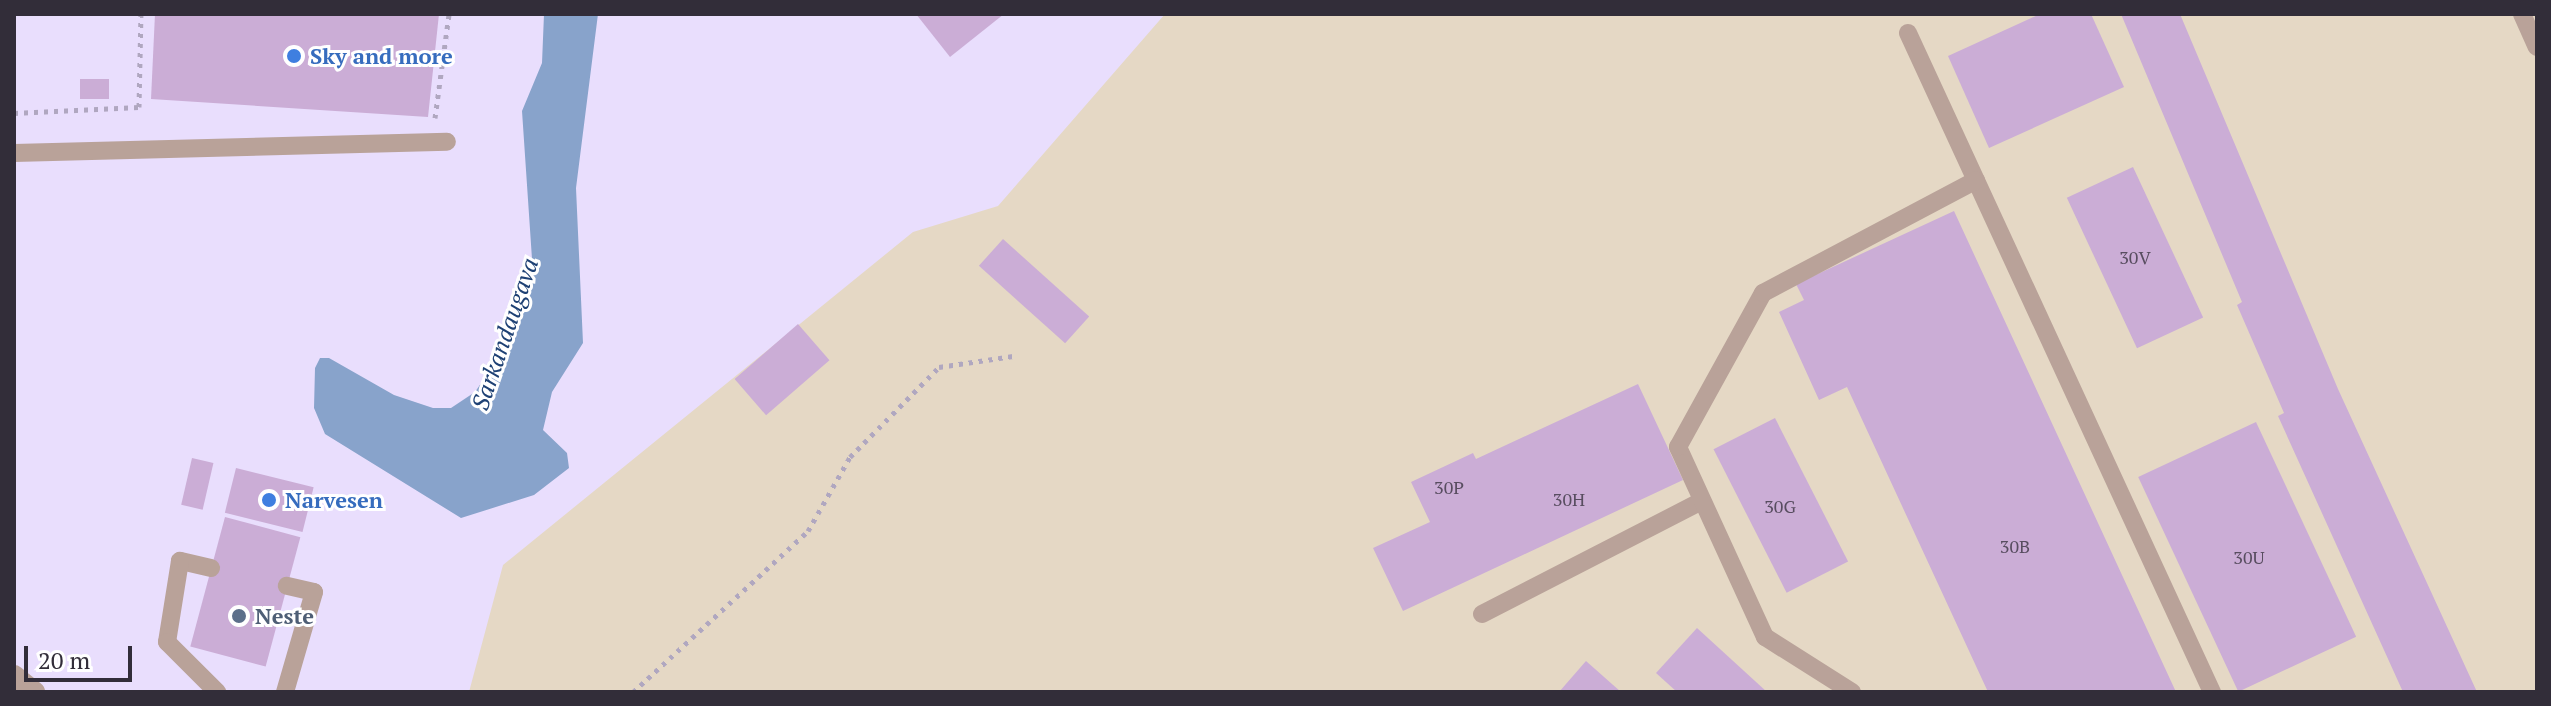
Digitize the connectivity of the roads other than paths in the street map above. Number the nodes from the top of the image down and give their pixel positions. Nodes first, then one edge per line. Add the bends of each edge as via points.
1 (2522, 14) edge
2 (1908, 33) dead end
3 (2537, 47) edge
4 (439, 142) road end
5 (14, 153) edge
6 (1976, 180) junction
7 (1702, 501) junction
8 (211, 568) dead end
9 (287, 586) dead end
10 (1482, 614) dead end
11 (14, 676) edge
12 (34, 692) edge
13 (217, 692) edge
14 (285, 692) edge
15 (1852, 692) edge
16 (2212, 692) edge

1 - 3 lane
2 - 6 lane
4 - 5 lane
6 - 7 lane via 1763,293 1678,447
6 - 16 lane
7 - 10 lane
7 - 15 lane via 1765,637
8 - 13 lane via 180,561 167,642
9 - 14 lane via 314,592
11 - 12 street

